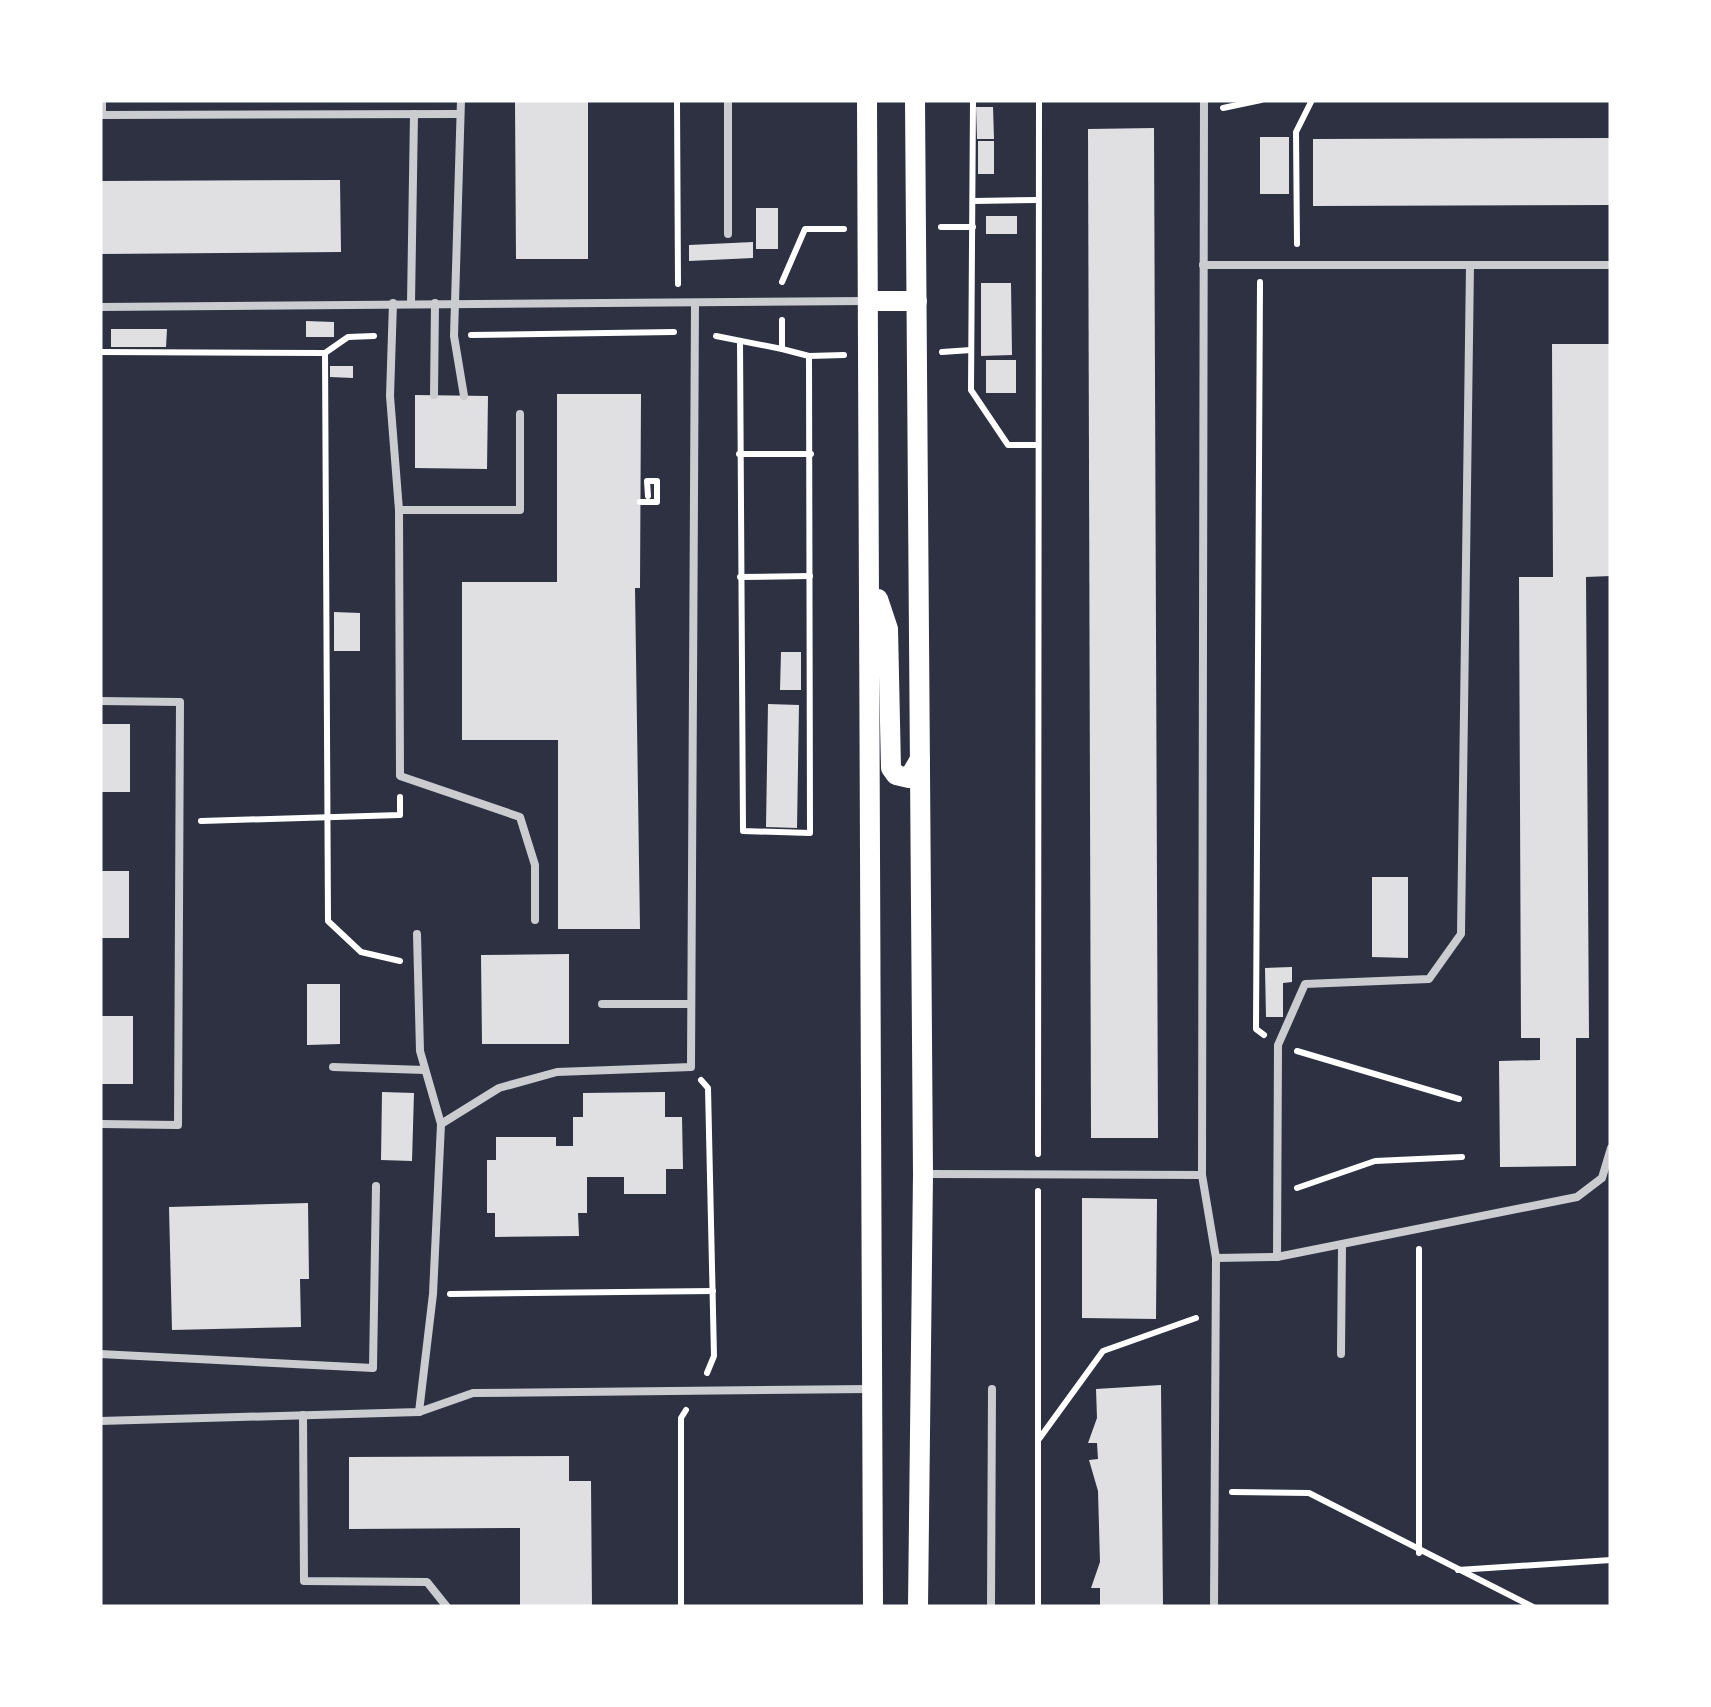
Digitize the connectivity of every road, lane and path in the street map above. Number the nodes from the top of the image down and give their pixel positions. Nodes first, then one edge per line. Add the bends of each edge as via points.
1 (102, 100) edge
2 (460, 100) edge
3 (677, 100) edge
4 (728, 100) edge
5 (867, 100) edge
6 (915, 100) edge
7 (973, 100) edge
8 (1039, 100) edge
9 (1204, 100) edge
10 (1262, 100) edge
11 (1312, 100) edge
12 (1204, 112) junction
13 (414, 114) junction
14 (460, 114) junction
15 (1038, 200) junction
16 (974, 201) junction
17 (728, 234) dead end
18 (1470, 264) junction
19 (1203, 265) junction
20 (1298, 265) junction
21 (1611, 265) edge
22 (1260, 266) junction
23 (917, 300) junction
24 (869, 301) junction
25 (393, 303) junction
26 (411, 303) junction
27 (435, 303) junction
28 (456, 303) junction
29 (694, 303) junction
30 (678, 304) junction
31 (100, 307) edge
32 (740, 341) dead end
33 (325, 353) dead end
34 (808, 356) dead end
35 (434, 395) dead end
36 (464, 396) dead end
37 (520, 414) dead end
38 (1038, 445) junction
39 (739, 454) junction
40 (811, 454) junction
41 (648, 496) dead end
42 (640, 502) dead end
43 (399, 510) junction
44 (810, 576) junction
45 (740, 577) junction
46 (872, 578) junction
47 (100, 701) edge
48 (921, 756) junction
49 (400, 776) junction
50 (327, 816) junction
51 (180, 821) junction
52 (536, 920) dead end
53 (417, 934) dead end
54 (418, 965) junction
55 (602, 1004) dead end
56 (691, 1004) junction
57 (1278, 1045) junction
58 (333, 1067) dead end
59 (691, 1067) junction
60 (425, 1070) junction
61 (1459, 1099) dead end
62 (100, 1124) edge
63 (441, 1124) junction
64 (1611, 1148) edge
65 (1462, 1157) dead end
66 (922, 1174) junction
67 (1038, 1174) junction
68 (1202, 1175) junction
69 (1606, 1178) edge
70 (376, 1186) dead end
71 (1277, 1194) junction
72 (1420, 1232) junction
73 (1342, 1245) junction
74 (1277, 1257) junction
75 (1216, 1258) junction
76 (713, 1291) junction
77 (434, 1294) junction
78 (1216, 1312) junction
79 (100, 1354) edge
80 (1342, 1354) dead end
81 (700, 1388) junction
82 (870, 1389) junction
83 (992, 1389) dead end
84 (419, 1412) junction
85 (303, 1414) junction
86 (100, 1421) edge
87 (1038, 1440) junction
88 (1214, 1492) junction
89 (1419, 1553) junction
90 (1611, 1560) edge
91 (1457, 1570) junction
92 (448, 1607) edge
93 (681, 1607) edge
94 (873, 1607) edge
95 (918, 1607) edge
96 (991, 1607) edge
97 (1038, 1607) edge
98 (1214, 1607) edge
99 (1533, 1607) edge

1 - 13 lane via 102,115
2 - 14 lane
3 - 30 path
4 - 17 lane
5 - 24 main road
6 - 23 main road
7 - 16 path
8 - 15 path
9 - 12 lane
10 - 12 path
11 - 20 path via 1296,132
12 - 19 lane
13 - 14 lane
13 - 26 lane
14 - 28 lane
15 - 16 path
15 - 38 path
16 - 38 path via 970,390 1008,445
18 - 20 lane
18 - 21 lane
18 - 57 lane via 1461,934 1429,978 1305,984
19 - 22 lane
19 - 68 lane
20 - 22 lane
22 - 57 path via 1256,1029
23 - 24 main road
23 - 48 main road
24 - 29 lane
24 - 46 main road
25 - 26 lane
25 - 31 lane
25 - 43 lane via 390,396
26 - 27 lane
27 - 28 lane
27 - 35 lane
28 - 30 lane
28 - 36 lane
29 - 30 lane
29 - 56 lane
32 - 39 path
33 - 50 path
34 - 40 path
37 - 43 lane via 520,510
38 - 67 path
39 - 40 path
39 - 45 path
40 - 44 path
41 - 42 path via 647,481 657,482 657,502
43 - 49 lane
44 - 45 path
44 - 45 path via 810,833 743,831
46 - 48 main road via 888,629 890,758 896,775 909,778
46 - 82 main road
47 - 51 lane via 180,702
48 - 66 main road
49 - 50 path via 400,815
49 - 52 lane via 520,816 536,865
50 - 51 path
50 - 54 path via 328,920 361,952
51 - 62 lane via 178,1125
53 - 54 lane
54 - 60 lane
55 - 56 lane
56 - 59 lane
57 - 61 path
57 - 71 lane
58 - 60 lane
59 - 63 lane via 556,1072 499,1088
59 - 76 path via 708,1088
60 - 63 lane
63 - 77 lane
64 - 69 lane
65 - 71 path via 1374,1161
66 - 67 lane
66 - 95 main road
67 - 68 lane
67 - 87 path
68 - 75 lane
69 - 72 lane via 1577,1197
70 - 79 lane via 374,1368
71 - 74 lane
72 - 73 lane
72 - 89 path
73 - 74 lane
73 - 80 lane
74 - 75 lane
75 - 78 lane
76 - 77 path
76 - 81 path via 714,1356
77 - 84 lane
78 - 87 path via 1103,1351
78 - 88 lane
81 - 82 lane
81 - 84 lane via 473,1393
81 - 93 path via 681,1418
82 - 94 main road
83 - 96 lane
84 - 85 lane
85 - 86 lane
85 - 92 lane via 304,1582 427,1582
87 - 97 path
88 - 89 path via 1309,1493
88 - 98 lane
89 - 91 path
90 - 91 path
91 - 99 path

